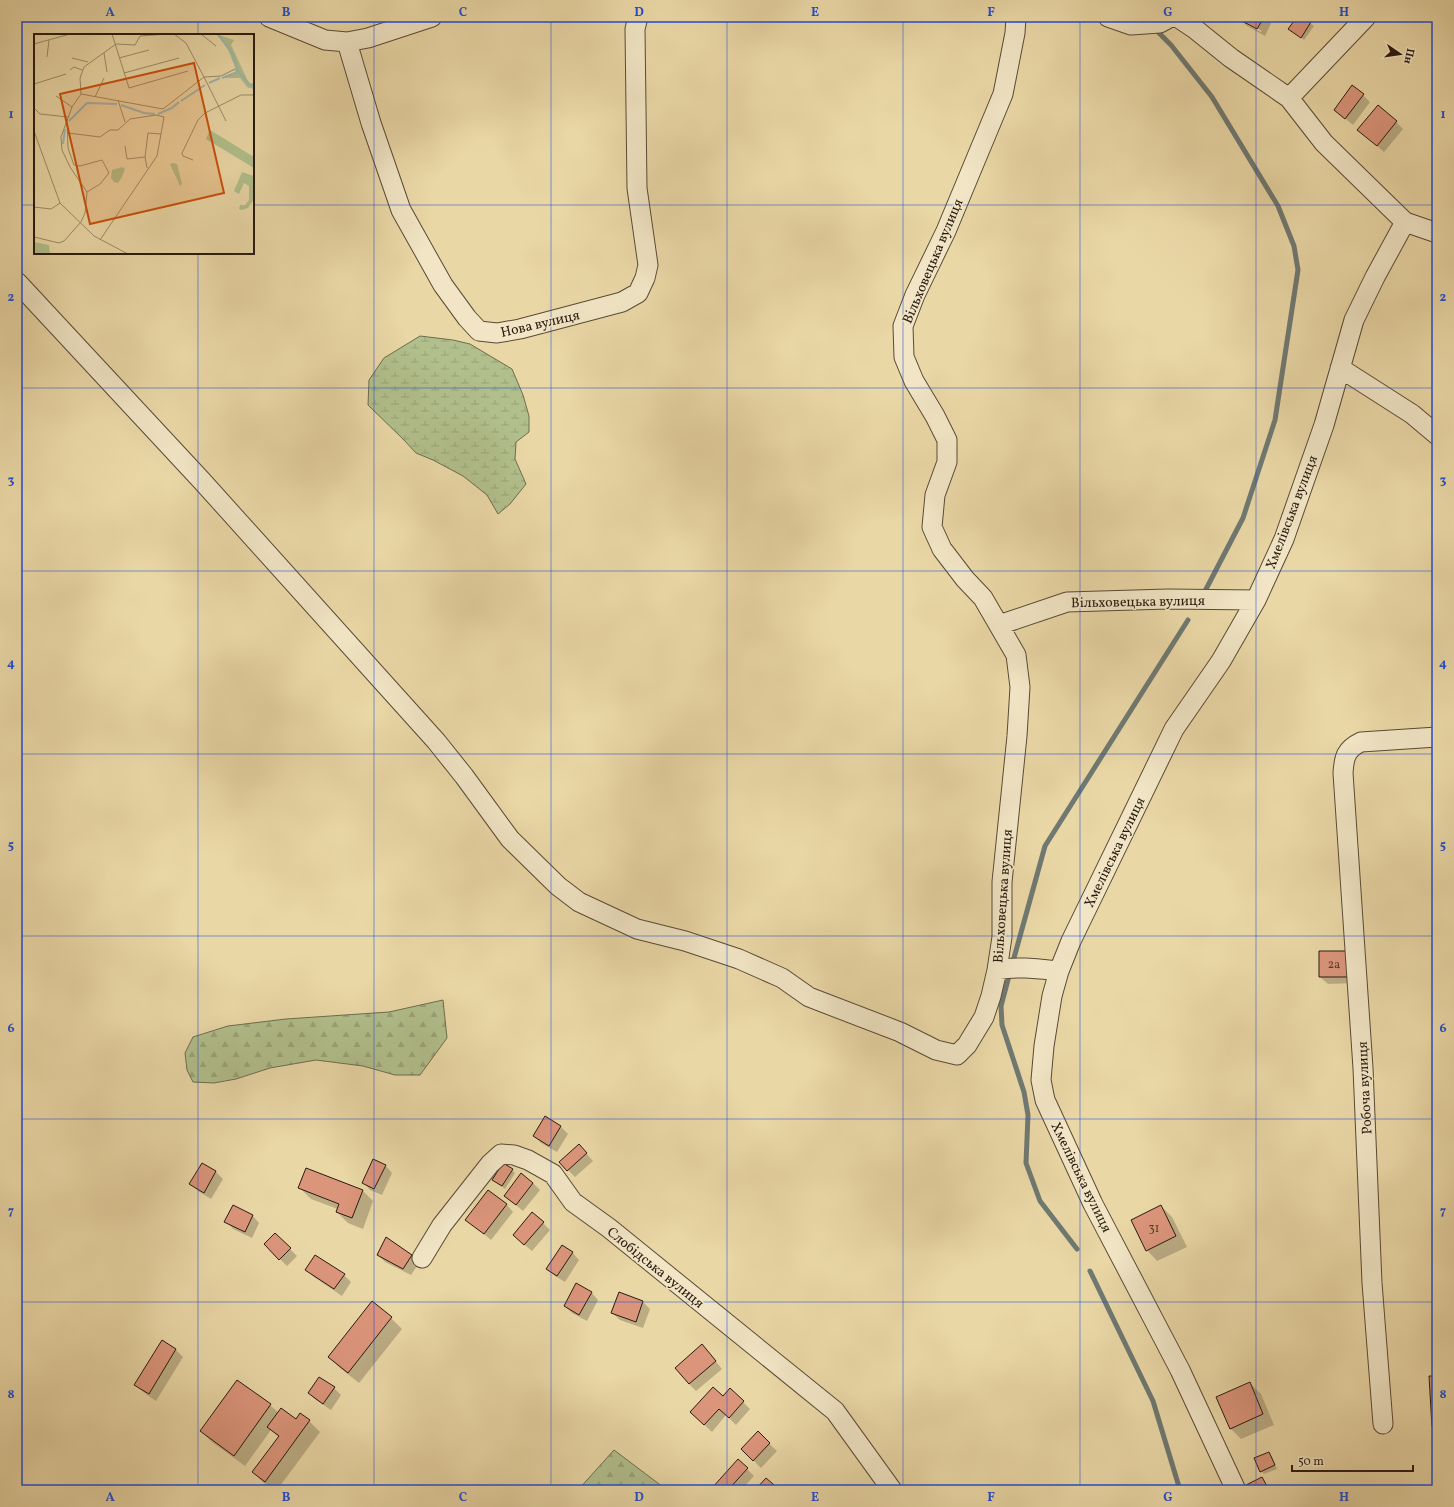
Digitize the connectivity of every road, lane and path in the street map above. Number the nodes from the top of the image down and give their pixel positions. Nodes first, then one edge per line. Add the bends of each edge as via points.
1 (269, 17) edge
2 (432, 17) edge
3 (638, 17) edge
4 (1016, 17) edge
5 (1108, 17) edge
6 (1366, 17) edge
7 (1169, 19) edge
8 (1199, 23) edge
9 (347, 42) junction
10 (1289, 98) junction
11 (1405, 222) junction
12 (1437, 233) edge
13 (17, 282) edge
14 (1340, 368) junction
15 (1437, 435) edge
16 (1256, 600) junction
17 (999, 625) junction
18 (1437, 737) edge
19 (1001, 969) junction
20 (1059, 971) junction
21 (422, 1258) dead end
22 (1383, 1424) dead end
23 (892, 1490) edge
24 (1236, 1490) edge

1 - 9 street via 325,40
2 - 9 street via 368,38
3 - 9 street, Нова вулиця via 635,29 637,188 648,265 646,278 638,293 622,302 497,333 479,331 467,318 443,285 401,210
4 - 17 street, Вільховецька вулиця via 1004,94 903,326 904,358 914,382 936,416 947,440 947,462 935,495 932,527 942,549 983,598
5 - 7 street via 1131,24
6 - 10 street
7 - 8 street
8 - 10 street via 1231,58
10 - 11 street via 1324,143
11 - 12 street
11 - 14 street, Хмелівська вулиця via 1354,320
13 - 19 street, Вільховецька вулиця via 202,481 436,741 510,839 558,886 579,902 637,929 739,959 782,978 809,997 900,1032 936,1050 957,1055 967,1045 984,1017
14 - 15 street via 1412,414
14 - 16 street, Хмелівська вулиця via 1324,425 1284,539
16 - 17 street, Вільховецька вулиця via 1067,602
16 - 20 street, Хмелівська вулиця via 1221,661 1174,729 1091,899
17 - 19 street, Вільховецька вулиця via 1016,655 1020,687 1002,882
18 - 22 street, Робоча вулиця via 1361,742 1346,753 1344,761 1363,1068 1372,1283
19 - 20 street
20 - 24 street, Хмелівська вулиця via 1052,996 1042,1065 1041,1080 1046,1100 1093,1204 1180,1370
21 - 23 street, Слобідська вулиця via 442,1225 490,1164 501,1154 528,1160 552,1174 574,1202 835,1411

